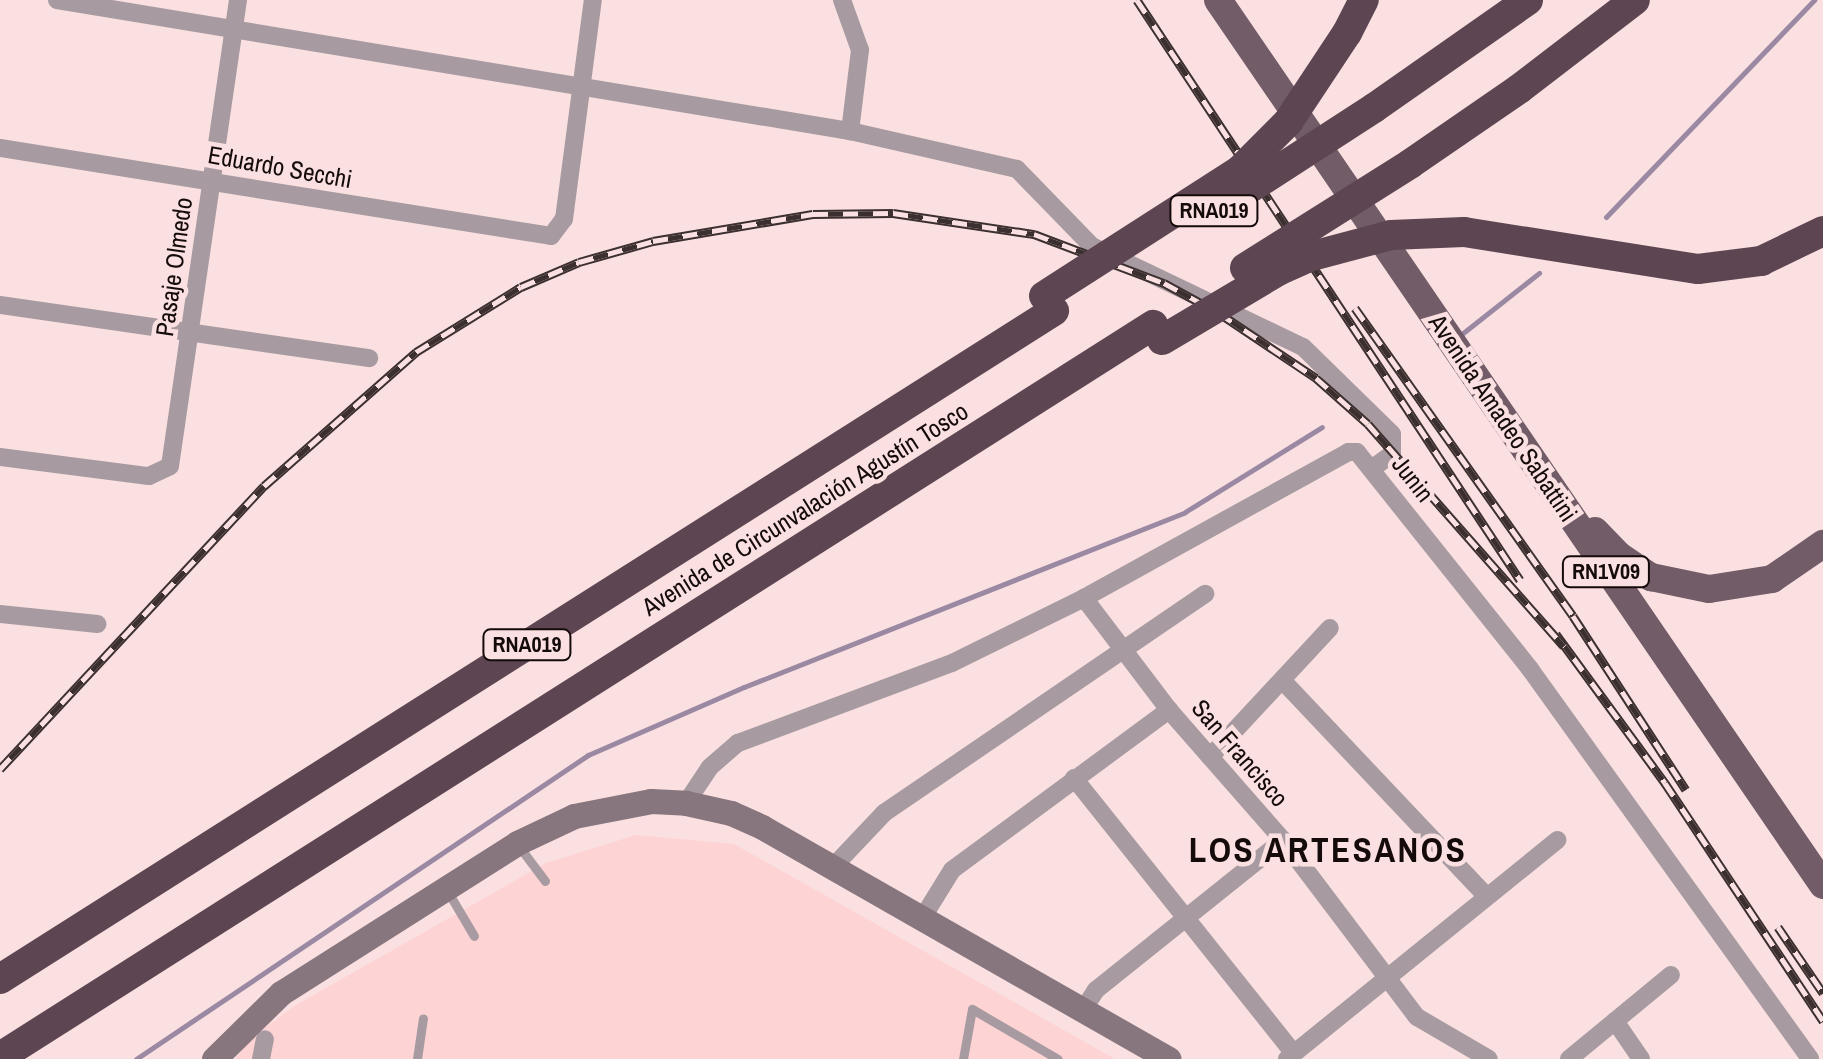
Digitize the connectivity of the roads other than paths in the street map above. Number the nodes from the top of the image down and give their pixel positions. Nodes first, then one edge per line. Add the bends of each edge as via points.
1 (57, 0) edge
2 (238, 0) edge
3 (593, 0) edge
4 (842, 0) edge
5 (1218, 0) edge
6 (1234, 0) edge
7 (1364, 0) edge
8 (1528, 0) edge
9 (1635, 0) edge
10 (234, 28) junction
11 (582, 87) junction
12 (850, 132) junction
13 (0, 148) edge
14 (211, 180) junction
15 (1368, 217) junction
16 (1823, 231) edge
17 (1394, 255) junction
18 (1049, 303) junction
19 (0, 304) edge
20 (1158, 333) junction
21 (189, 334) junction
22 (369, 358) dead end
23 (0, 457) edge
24 (1373, 468) junction
25 (1823, 544) edge
26 (1205, 594) dead end
27 (1084, 598) junction
28 (0, 614) edge
29 (98, 624) dead end
30 (1330, 628) dead end
31 (1121, 651) junction
32 (1282, 680) junction
33 (560, 701) junction
34 (1169, 710) junction
35 (1210, 757) junction
36 (1074, 778) junction
37 (686, 802) junction
38 (1283, 840) junction
39 (1557, 840) dead end
40 (517, 843) junction
41 (834, 867) junction
42 (544, 881) dead end
43 (1823, 885) edge
44 (444, 886) junction
45 (1486, 896) junction
46 (923, 918) junction
47 (1184, 920) junction
48 (474, 936) dead end
49 (1671, 975) dead end
50 (1384, 976) junction
51 (0, 980) edge
52 (1083, 1010) junction
53 (423, 1018) dead end
54 (1616, 1020) junction
55 (265, 1039) dead end
56 (1290, 1056) edge
57 (0, 1057) edge
58 (34, 1059) edge
59 (214, 1059) edge
60 (261, 1059) edge
61 (417, 1059) edge
62 (963, 1059) edge
63 (1058, 1059) edge
64 (1168, 1059) edge
65 (1489, 1059) edge
66 (1570, 1059) edge
67 (1641, 1059) edge
68 (1810, 1059) edge

1 - 10 street
2 - 10 street, Pasaje Olmedo
3 - 11 street
4 - 12 street via 860,50
5 - 15 main road, Avenida Amadeo Sabattini / RN1V09
6 - 15 main road via 1294,86
7 - 18 highway, bridge via 1288,122 1240,170
8 - 18 highway, Avenida de Circunvalación Agustín Tosco / RNA019, bridge via 1374,108
9 - 20 highway, Avenida de Circunvalación Agustín Tosco / RNA019, bridge via 1520,89
10 - 11 street
10 - 14 street, Pasaje Olmedo
11 - 12 street
11 - 14 street, Eduardo Secchi via 564,219 551,236
12 - 24 street via 1017,168 1100,250 1303,346 1392,434 1392,454
13 - 14 street, Eduardo Secchi
14 - 21 street, Pasaje Olmedo
15 - 17 main road, Avenida Amadeo Sabattini / RN1V09
16 - 20 highway, bridge via 1761,261 1698,270 1464,232 1391,235 1312,256
17 - 25 main road via 1476,356 1596,532 1634,568 1669,583 1729,588 1772,579
17 - 43 main road, Avenida Amadeo Sabattini / RN1V09
18 - 51 highway, Avenida de Circunvalación Agustín Tosco / RNA019
19 - 21 street
20 - 33 highway, Avenida de Circunvalación Agustín Tosco / RNA019
21 - 22 street
21 - 23 street, Pasaje Olmedo via 170,466 157,475
24 - 27 street, Junin via 1364,455 1348,452
24 - 68 street, Junin via 1530,669
26 - 31 street
27 - 31 street, San Francisco
27 - 37 street, Junin via 952,663 738,743 710,767
28 - 29 street
30 - 32 street
31 - 34 street, San Francisco
31 - 41 street via 884,813
32 - 35 street
32 - 45 street
33 - 57 highway, Avenida de Circunvalación Agustín Tosco / RNA019
33 - 58 highway via 459,786
34 - 35 street, San Francisco
34 - 36 street
35 - 38 street, San Francisco
36 - 46 street via 952,870
36 - 47 street
37 - 40 main road via 615,805
37 - 41 main road via 746,820
38 - 47 street
38 - 50 street, San Francisco
39 - 45 street
40 - 42 lane
40 - 44 main road
41 - 46 main road
44 - 48 lane
44 - 59 main road via 281,994
45 - 50 street
46 - 52 main road
47 - 52 street via 1096,990
47 - 56 street
49 - 54 street
50 - 56 street
50 - 65 street, San Francisco via 1417,1018
52 - 64 main road
53 - 61 lane
54 - 66 street
54 - 67 street
55 - 60 street
62 - 63 lane via 972,1009

